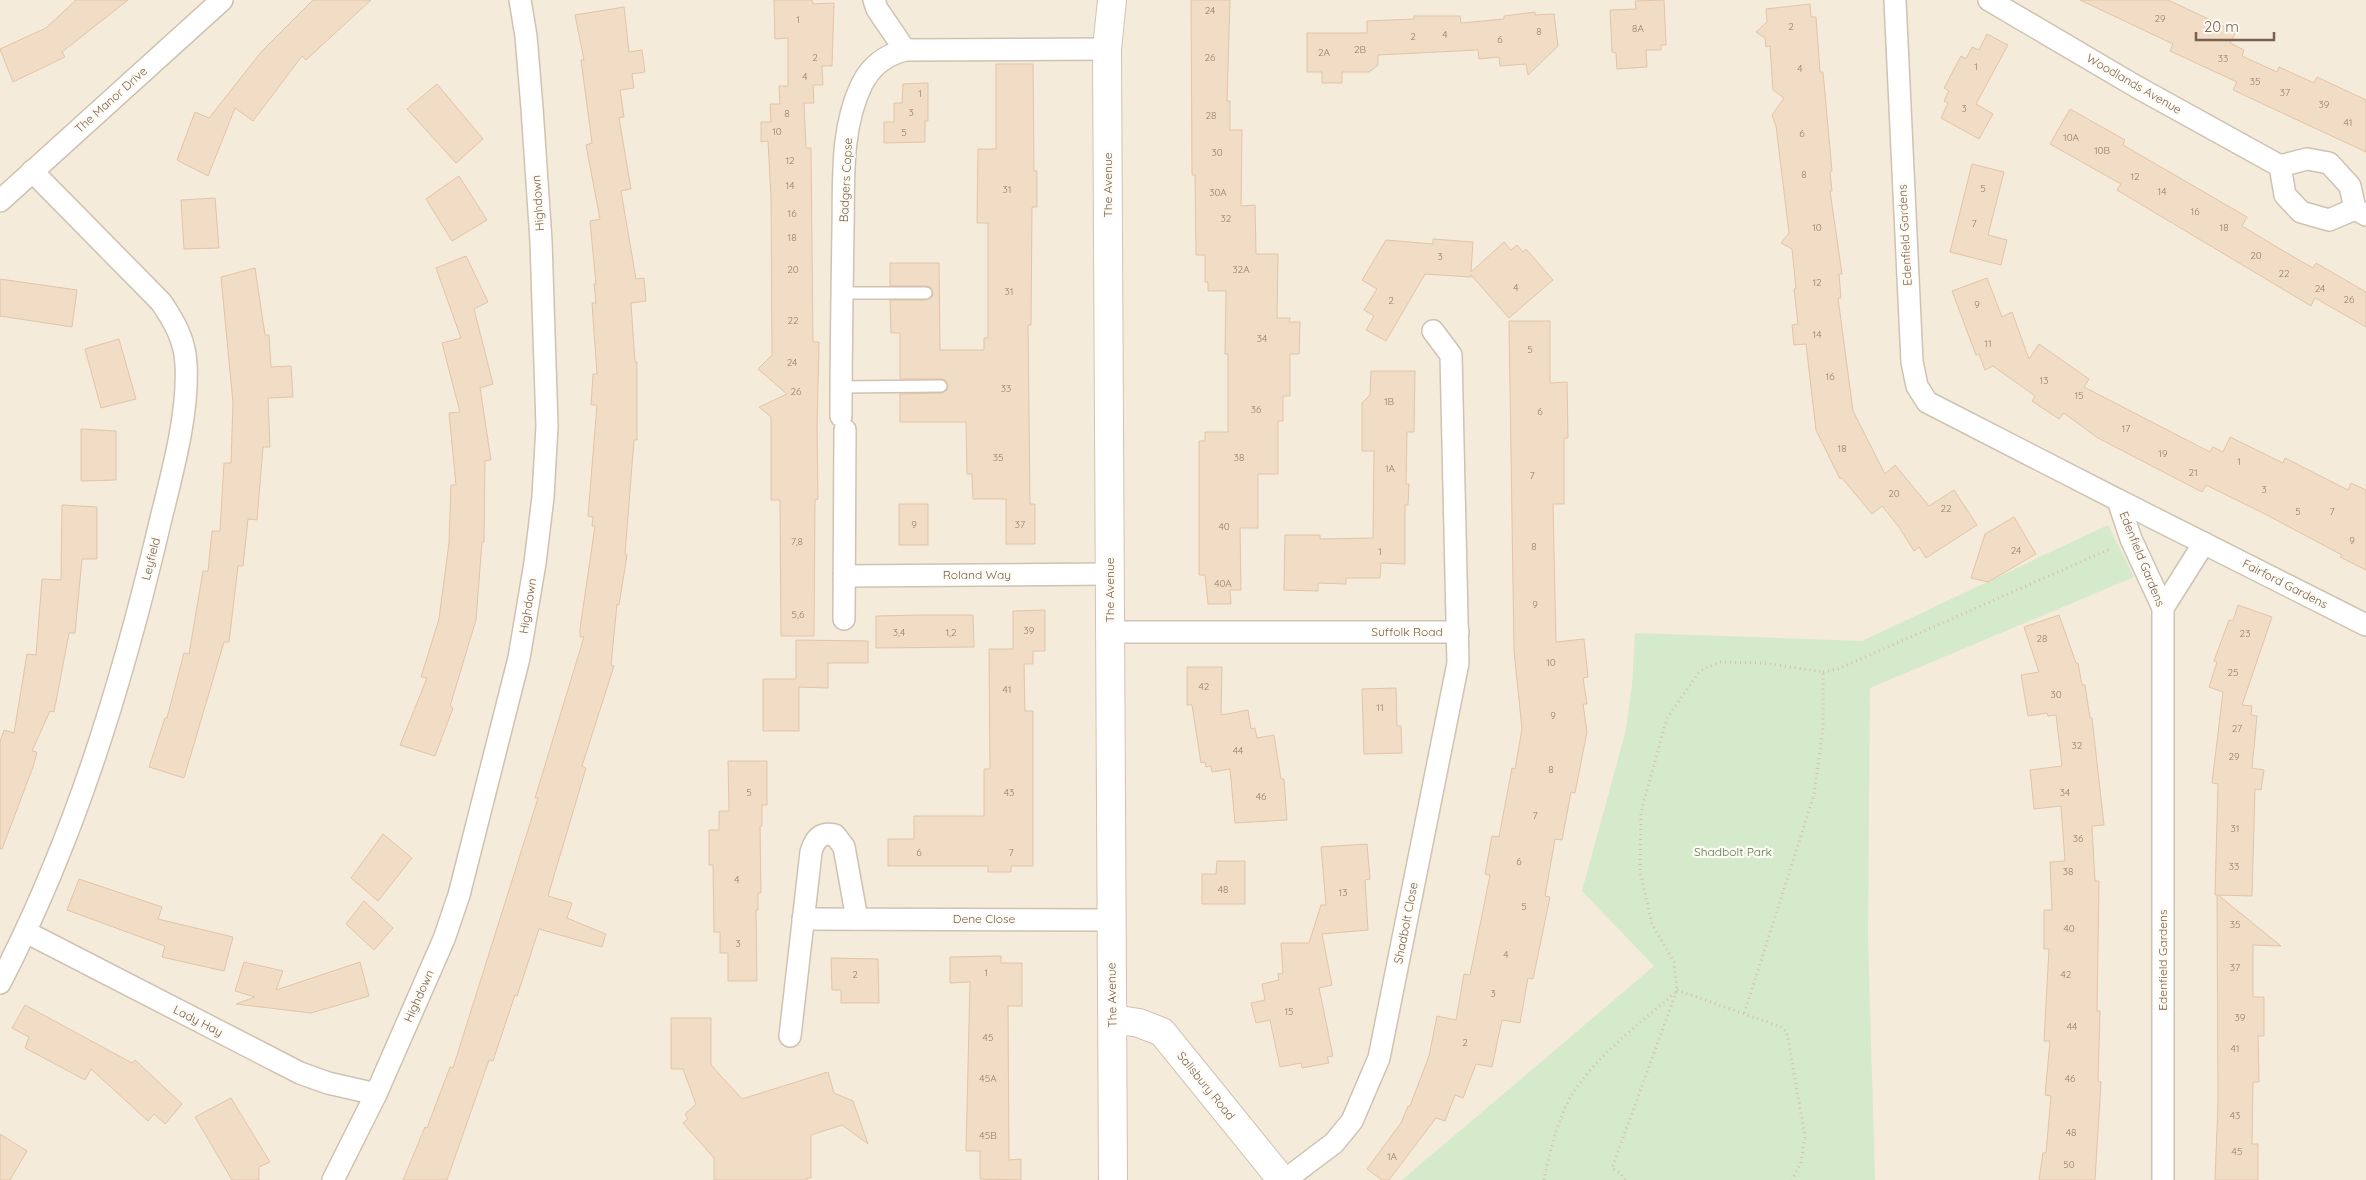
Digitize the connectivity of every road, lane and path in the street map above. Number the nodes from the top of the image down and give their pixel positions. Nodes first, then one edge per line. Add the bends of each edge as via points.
1 (222, 0) edge
2 (520, 0) edge
3 (874, 0) edge
4 (1112, 0) edge
5 (1895, 0) edge
6 (1989, 0) edge
7 (1107, 49) junction
8 (905, 50) junction
9 (2280, 166) junction
10 (32, 171) junction
11 (0, 201) edge
12 (2360, 212) edge
13 (842, 293) junction
14 (926, 293) dead end
15 (1434, 331) dead end
16 (841, 386) junction
17 (941, 386) dead end
18 (2118, 500) junction
19 (2131, 539) junction
20 (2204, 542) junction
21 (1110, 574) junction
22 (844, 576) junction
23 (2163, 608) junction
24 (844, 620) dead end
25 (2366, 625) edge
26 (1110, 632) junction
27 (1458, 632) junction
28 (1823, 672) junction
29 (803, 919) junction
30 (857, 919) junction
31 (1111, 920) junction
32 (26, 932) junction
33 (0, 983) edge
34 (1678, 990) junction
35 (1744, 1014) junction
36 (1113, 1019) junction
37 (790, 1036) dead end
38 (376, 1094) junction
39 (333, 1180) edge
40 (1113, 1180) edge
41 (1284, 1180) edge
42 (1544, 1180) edge
43 (1625, 1180) edge
44 (1792, 1180) edge
45 (2162, 1180) edge

1 - 10 street, The Manor Drive
2 - 38 street, Highdown via 526,36 541,241 546,416 543,497 536,554 519,658 459,895 444,939
3 - 8 street
4 - 7 street, The Avenue
5 - 18 street, Edenfield Gardens via 1911,352 1917,386 1927,402
6 - 9 street, Woodlands Avenue
7 - 8 street, Badgers Copse
7 - 21 street, The Avenue
8 - 13 street, Badgers Copse via 889,54 874,66 854,105 844,162
9 - 12 street via 2307,159 2329,163 2350,186
9 - 12 street via 2285,195 2301,212 2329,220
10 - 11 street, The Manor Drive
10 - 32 street, Leyfield via 136,275 170,316 183,342 186,389 176,456 116,693 56,865
13 - 14 lane
13 - 16 street, Badgers Copse
15 - 27 street, Suffolk Road via 1451,355
16 - 17 lane
16 - 22 street, Badgers Copse
18 - 19 street, Edenfield Gardens
18 - 20 street, Fairford Gardens
19 - 23 street, Edenfield Gardens
19 - 28 path via 1838,669
20 - 23 street
20 - 25 street, Fairford Gardens
21 - 22 street, Roland Way
21 - 26 street, The Avenue
22 - 24 street
23 - 45 street, Edenfield Gardens
26 - 27 street, Suffolk Road
26 - 31 street, The Avenue
27 - 41 street, Shadbolt Close via 1458,663 1379,1058 1352,1121 1334,1143
28 - 34 path via 1764,663 1719,662 1700,671 1667,718 1641,812 1640,871 1652,924 1674,962
28 - 35 path via 1822,728 1814,795
29 - 30 street, Dene Close
29 - 30 street via 810,852 814,840 828,834 835,835 844,847
29 - 37 street
30 - 31 street, Dene Close
31 - 36 street, The Avenue
32 - 33 street, Leyfield
32 - 38 street, Lady Hay via 300,1073
34 - 35 path
34 - 42 path via 1600,1059 1571,1097 1548,1156
34 - 43 path via 1612,1168
35 - 44 path via 1781,1027 1786,1032 1805,1137 1801,1163
36 - 40 street, The Avenue
36 - 41 street, Salisbury Road via 1140,1023 1162,1032
38 - 39 street, Highdown

